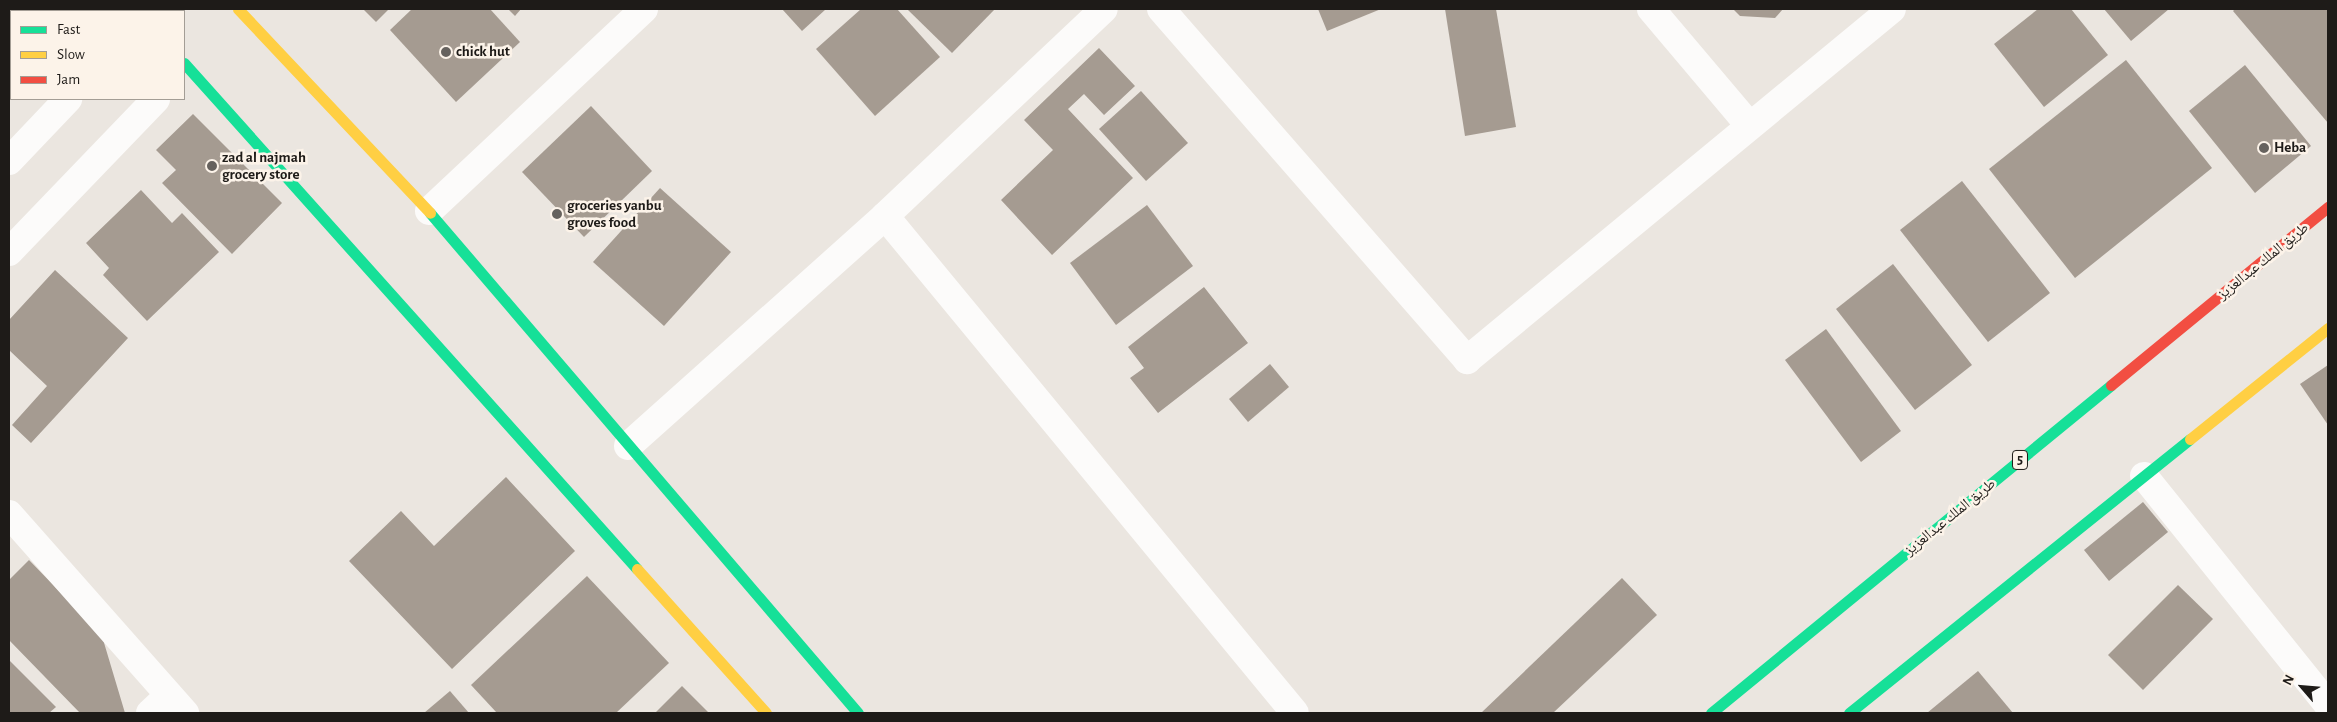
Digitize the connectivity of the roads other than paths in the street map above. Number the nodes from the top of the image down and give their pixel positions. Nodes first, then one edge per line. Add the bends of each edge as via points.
1 (238, 9) edge
2 (644, 9) edge
3 (1104, 9) edge
4 (1161, 9) edge
5 (1651, 9) edge
6 (1892, 9) edge
7 (185, 67) edge
8 (67, 100) edge
9 (155, 100) edge
10 (1750, 126) junction
11 (9, 161) edge
12 (2328, 208) edge
13 (429, 211) junction
14 (885, 216) junction
15 (9, 252) edge
16 (2328, 328) edge
17 (628, 446) junction
18 (2144, 476) junction
19 (9, 514) edge
20 (177, 704) edge
21 (2328, 705) edge
22 (150, 713) edge
23 (766, 713) edge
24 (858, 713) edge
25 (1295, 713) edge
26 (1711, 713) edge
27 (1849, 713) edge

1 - 13 main road
2 - 13 street
3 - 14 street
4 - 10 street via 1467,360
5 - 10 street
6 - 10 street
7 - 23 main road
8 - 11 street
9 - 15 street
12 - 26 main road, طريق الملك عبدالعزيز / 5
13 - 17 main road
14 - 17 street
14 - 25 street
16 - 18 main road
17 - 24 main road
18 - 21 street
18 - 27 main road
19 - 20 street
20 - 22 street

